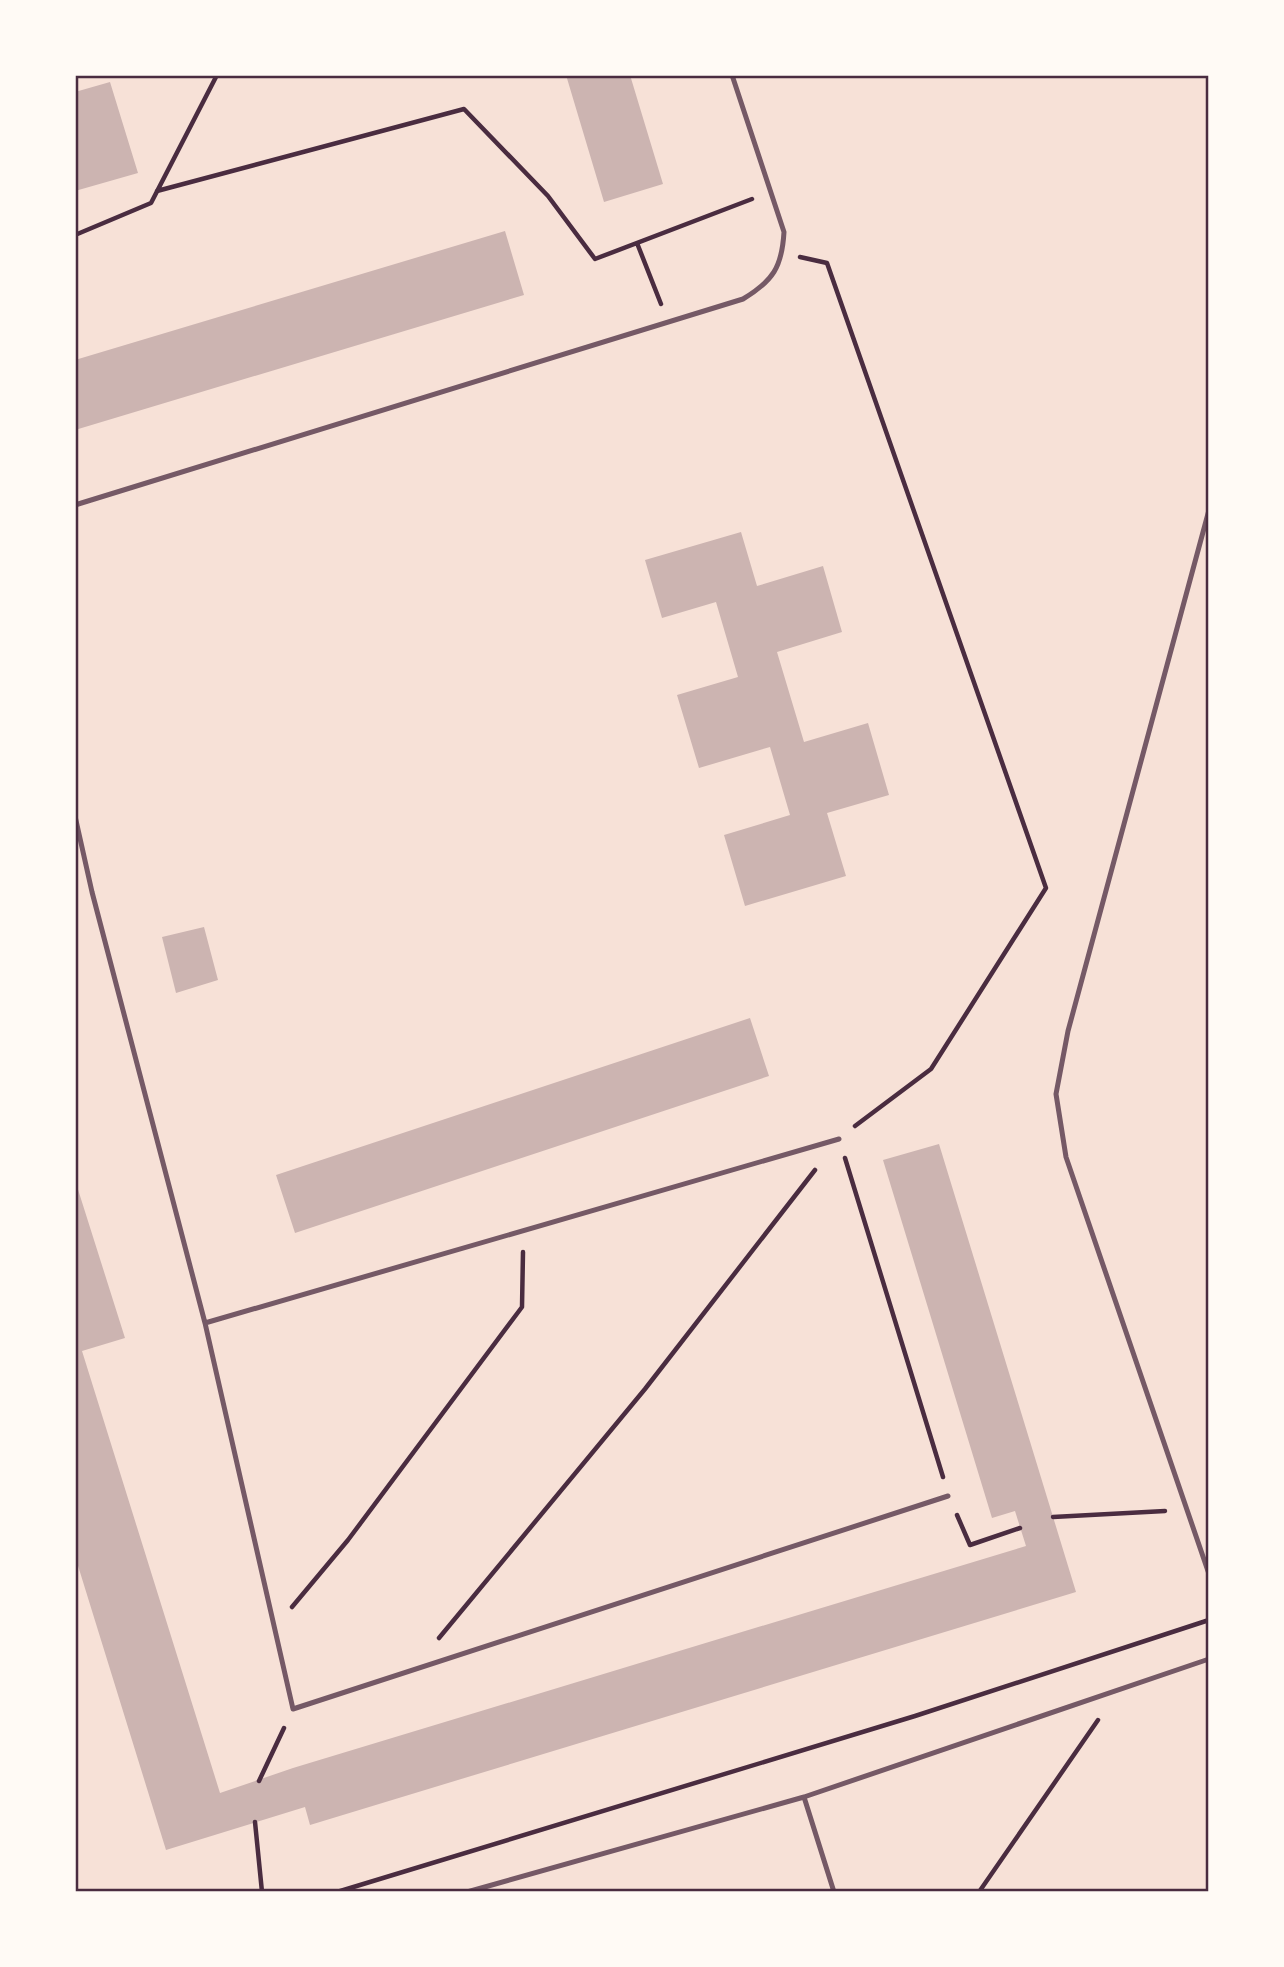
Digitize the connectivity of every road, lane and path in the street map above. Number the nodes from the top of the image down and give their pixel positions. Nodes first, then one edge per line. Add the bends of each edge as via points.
1 (217, 75) edge
2 (732, 75) edge
3 (157, 191) junction
4 (772, 191) junction
5 (75, 235) edge
6 (637, 243) junction
7 (783, 253) junction
8 (668, 323) junction
9 (75, 505) edge
10 (1209, 510) edge
11 (75, 816) edge
12 (839, 1139) junction
13 (523, 1231) junction
14 (205, 1323) junction
15 (948, 1496) junction
16 (1187, 1510) junction
17 (1053, 1517) dead end
18 (1020, 1528) dead end
19 (1209, 1574) edge
20 (1209, 1620) edge
21 (276, 1627) junction
22 (438, 1639) dead end
23 (1209, 1659) edge
24 (1119, 1689) junction
25 (293, 1709) junction
26 (259, 1781) dead end
27 (804, 1797) junction
28 (255, 1822) dead end
29 (262, 1892) edge
30 (337, 1892) edge
31 (467, 1892) edge
32 (834, 1892) edge
33 (979, 1892) edge

1 - 3 path
2 - 4 lane
3 - 5 path via 150,203
3 - 6 path via 464,109 548,196 595,259
4 - 6 path
4 - 7 lane via 784,232
6 - 8 path
7 - 8 lane via 775,273 761,289
7 - 12 path via 827,263 1046,888 931,1069
8 - 9 lane
10 - 16 lane via 1068,1031 1056,1094 1066,1157
11 - 14 lane
12 - 13 lane
12 - 15 path
12 - 22 path via 645,1389
13 - 14 lane
13 - 21 path via 522,1307 348,1540
14 - 21 lane
15 - 18 path via 970,1545
15 - 25 lane
16 - 17 path
16 - 19 lane
20 - 30 path via 915,1716
21 - 25 lane
23 - 24 lane
24 - 27 lane
24 - 33 path
25 - 26 path
27 - 31 lane
27 - 32 lane
28 - 29 path

